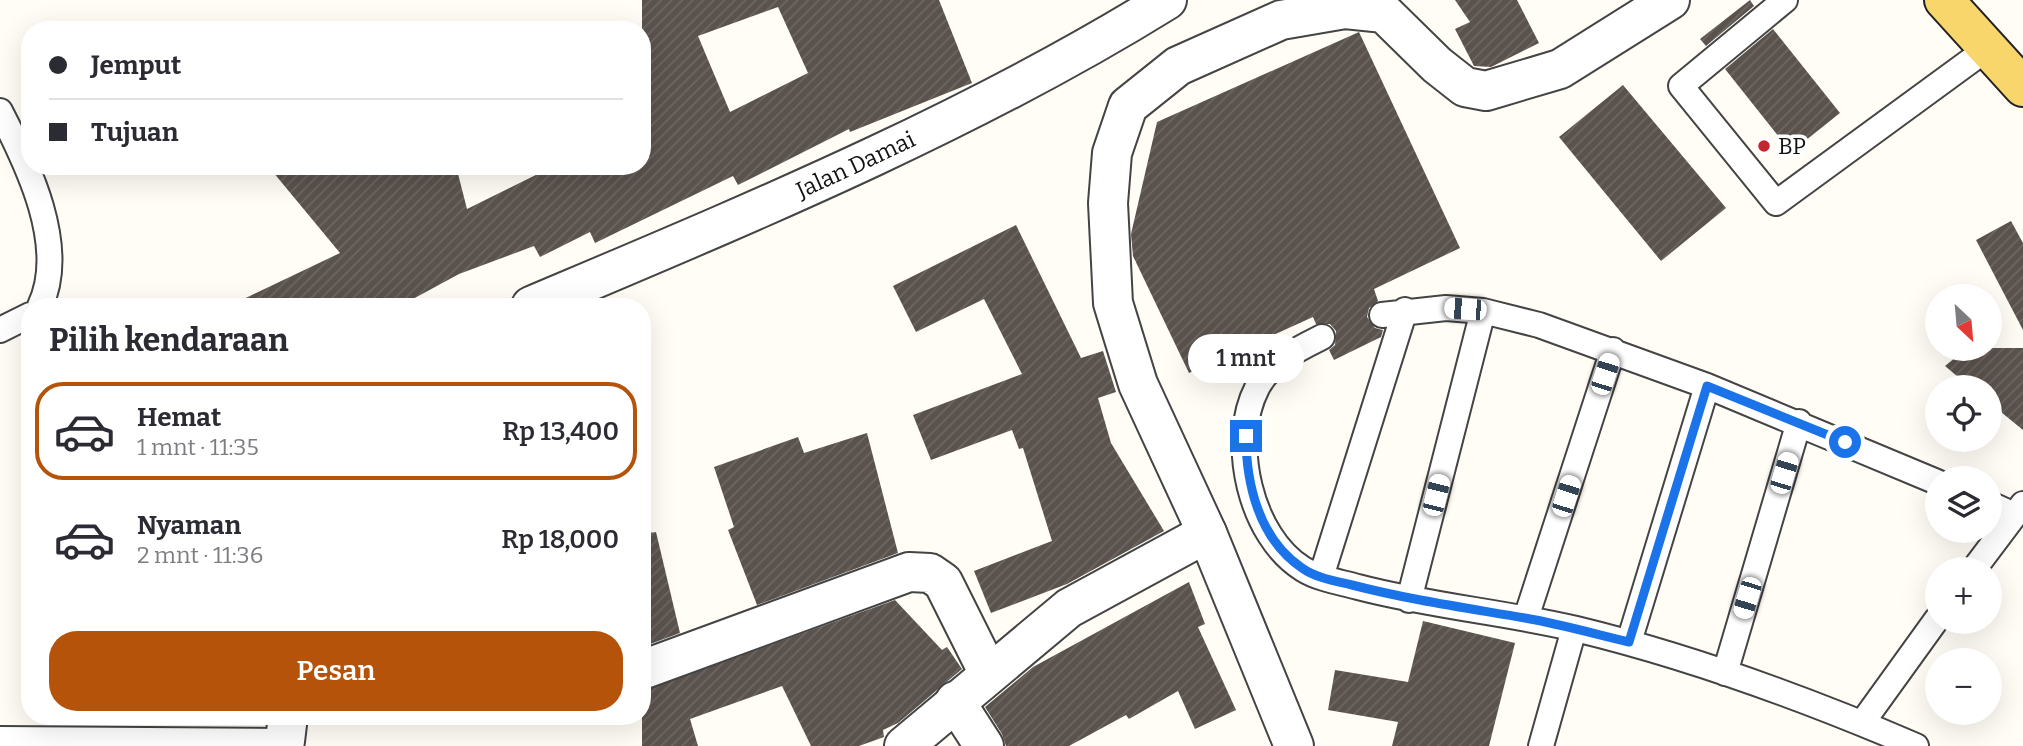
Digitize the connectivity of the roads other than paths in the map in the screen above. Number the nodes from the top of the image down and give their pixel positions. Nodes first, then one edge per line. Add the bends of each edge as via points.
1 (1167, 0) edge
2 (1670, 0) edge
3 (1785, 0) edge
4 (1944, 0) edge
5 (1987, 48) junction
6 (2023, 87) edge
7 (0, 111) edge
8 (21, 151) edge
9 (30, 175) edge
10 (44, 298) edge
11 (550, 298) edge
12 (1483, 310) junction
13 (21, 320) edge
14 (0, 330) edge
15 (1322, 337) dead end
16 (1613, 350) junction
17 (1707, 386) junction
18 (1799, 422) junction
19 (1925, 477) edge
20 (2018, 509) edge
21 (1207, 533) junction
22 (1983, 557) edge
23 (1321, 577) junction
24 (1409, 600) junction
25 (1526, 618) junction
26 (1574, 628) junction
27 (1927, 634) edge
28 (1629, 642) junction
29 (651, 667) edge
30 (1725, 673) junction
31 (989, 674) junction
32 (955, 701) junction
33 (1862, 723) junction
34 (286, 734) edge
35 (0, 739) edge
36 (904, 746) edge
37 (984, 746) edge
38 (1294, 746) edge
39 (1541, 746) edge
40 (1916, 746) edge

1 - 11 street, Jalan Damai via 992,98 728,222
2 - 21 street via 1560,69 1486,91 1465,88 1384,13 1345,9 1281,20 1178,66 1128,106 1112,153 1109,191 1113,303 1138,384
3 - 5 lane via 1681,86 1776,203
4 - 5 main road
5 - 6 main road
7 - 8 lane
9 - 10 lane via 41,204 50,266
12 - 16 lane
12 - 23 lane via 1394,313
12 - 24 lane
13 - 14 lane
15 - 23 lane via 1274,365 1257,386 1248,410 1246,436 1246,465 1267,529 1290,559
16 - 17 lane
16 - 25 lane
17 - 18 lane
17 - 28 lane
18 - 19 lane
18 - 30 lane
20 - 22 lane
21 - 31 street via 1069,608
21 - 38 street
23 - 24 lane
24 - 25 lane
25 - 26 lane
26 - 28 lane
26 - 39 lane
27 - 33 lane
28 - 30 lane
29 - 31 street via 909,572 930,573 943,582
30 - 33 lane
31 - 32 street
32 - 36 street
32 - 37 street
33 - 40 lane
34 - 35 lane

